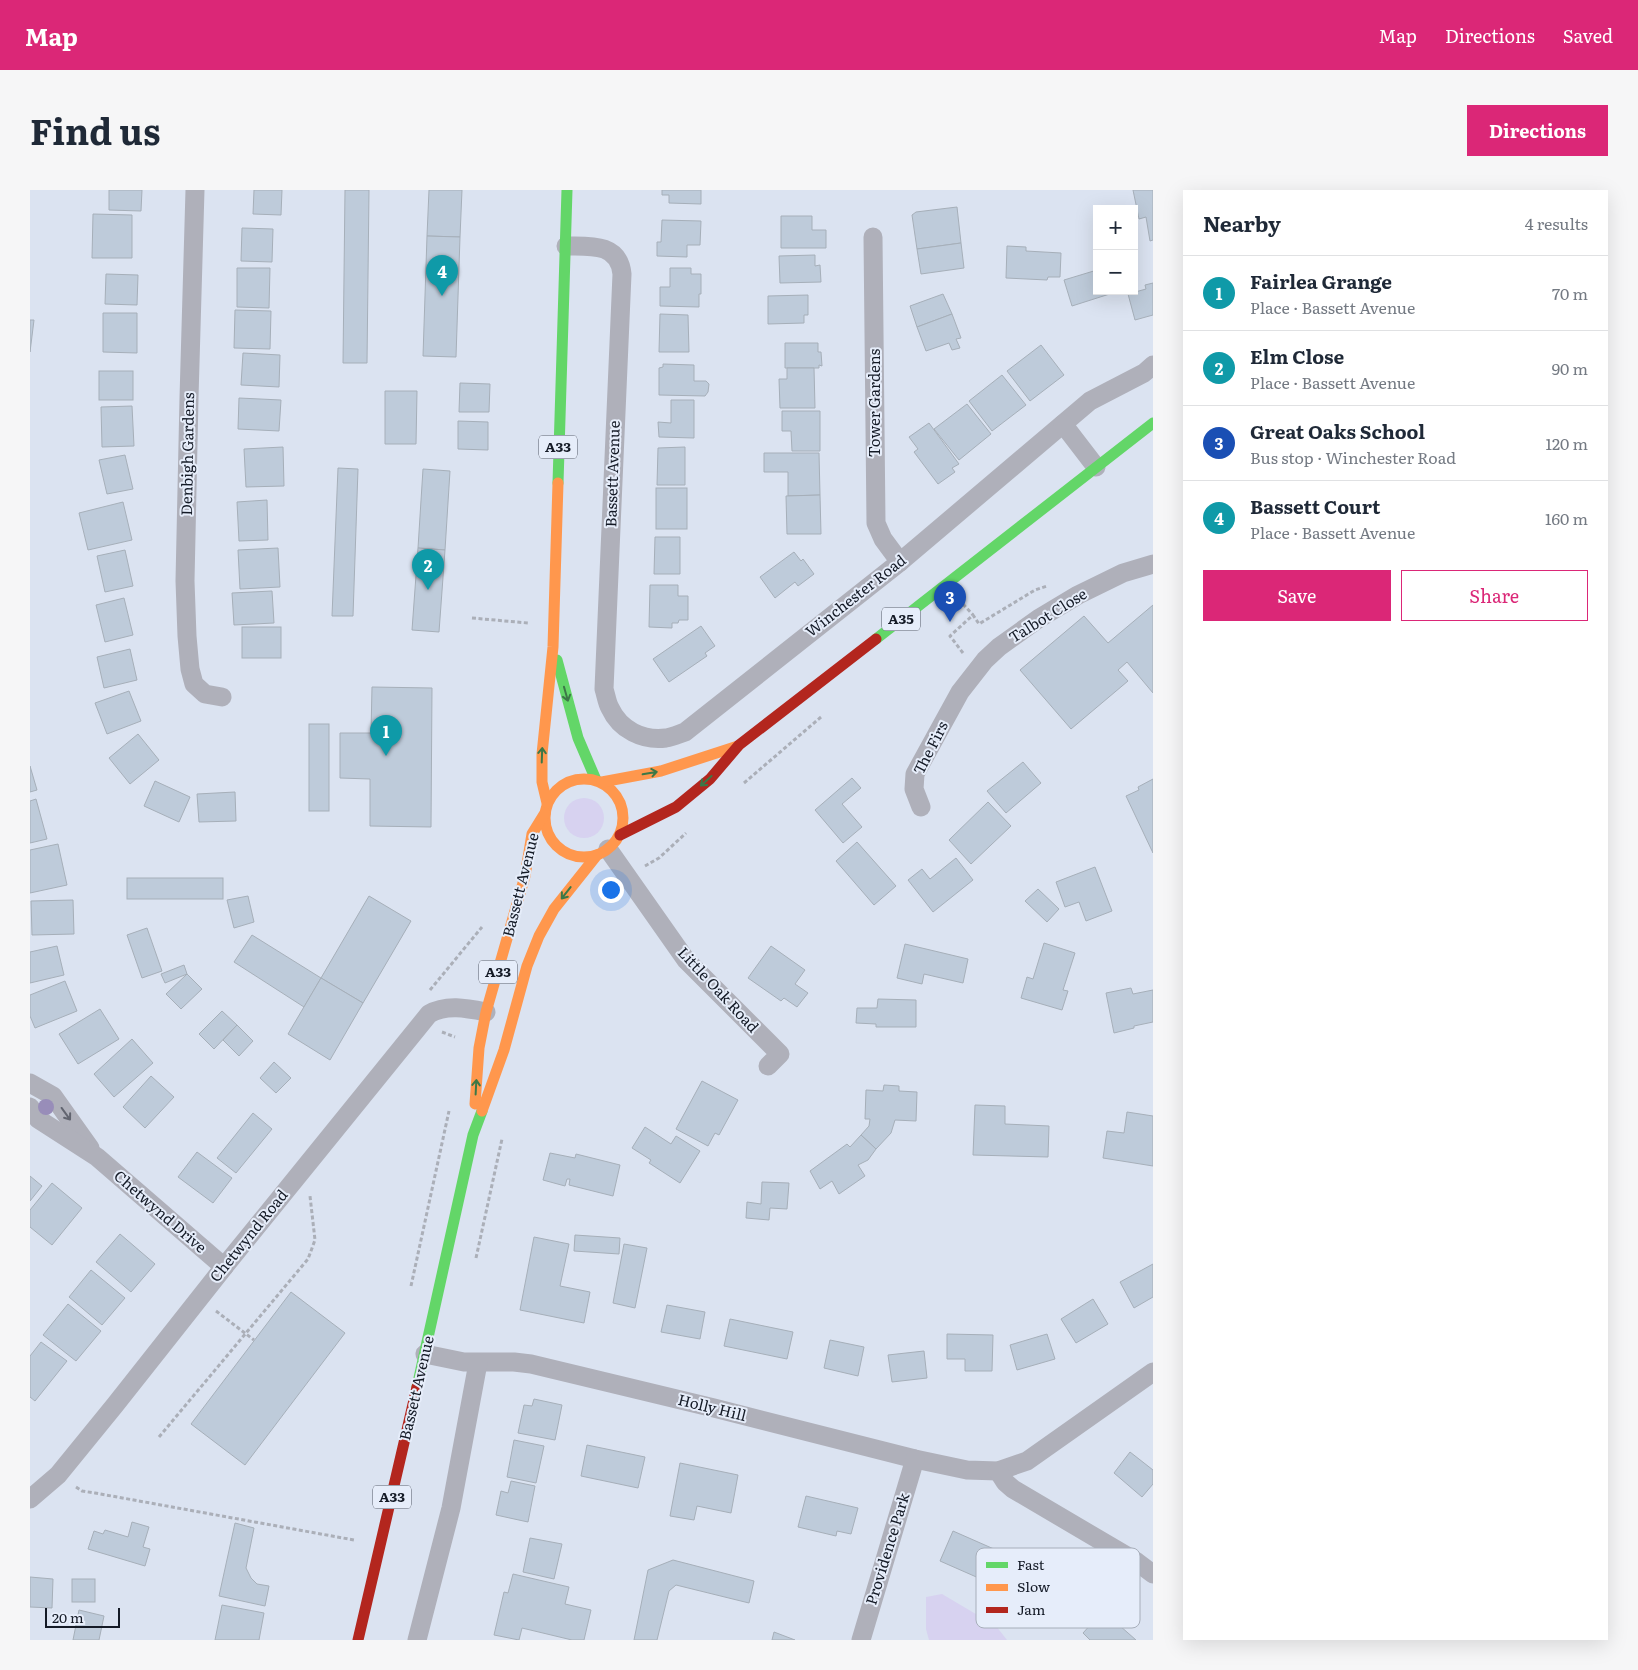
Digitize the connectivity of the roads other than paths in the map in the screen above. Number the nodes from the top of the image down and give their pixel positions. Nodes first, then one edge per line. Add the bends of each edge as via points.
1 (195, 190) edge
2 (567, 190) edge
3 (873, 237) dead end
4 (566, 246) junction
5 (1149, 369) edge
6 (1153, 423) edge
7 (1063, 424) junction
8 (1096, 467) junction
9 (900, 562) junction
10 (1153, 564) edge
11 (553, 647) junction
12 (960, 692) joint
13 (222, 697) dead end
14 (636, 734) joint
15 (739, 746) junction
16 (599, 781) junction
17 (921, 807) dead end
18 (546, 808) junction
19 (608, 846) junction
20 (486, 1012) junction
21 (780, 1055) dead end
22 (30, 1083) edge
23 (30, 1107) edge
24 (473, 1136) junction
25 (97, 1157) junction
26 (224, 1267) junction
27 (426, 1354) junction
28 (478, 1363) junction
29 (1153, 1372) edge
30 (915, 1459) junction
31 (998, 1471) junction
32 (30, 1499) edge
33 (1113, 1548) edge
34 (1140, 1564) edge
35 (1153, 1574) edge
36 (358, 1640) edge
37 (417, 1640) edge
38 (861, 1640) edge

1 - 13 street, Denbigh Gardens via 187,636 194,684 205,694
2 - 4 main road, A33
3 - 9 street, Tower Gardens via 876,522 883,539
4 - 11 main road, A33
4 - 14 street, Bassett Avenue via 609,250 621,264 604,689 609,708 620,723
5 - 7 street, Winchester Road via 1090,401
6 - 8 main road, A35
7 - 8 street
7 - 9 street, Winchester Road
8 - 15 main road, A35
9 - 14 street, Winchester Road via 685,732 667,738
10 - 12 street, Talbot Close via 1123,573 1038,619 985,660
11 -> 16 main road, A33 via 578,738
18 -> 11 main road, A33 via 542,754
12 - 17 street, The Firs via 915,774 914,789
16 -> 15 main road, A35 via 661,771
15 -> 19 main road, A35 via 710,779 676,807
16 - 18 main road via 584,778 562,785 553,792
16 - 19 main road via 612,789 623,811 624,823
18 - 19 main road via 548,835 564,852 586,857
18 - 20 main road, Bassett Avenue / A33 via 532,834 508,939
19 - 21 street, Little Oak Road via 686,960
19 -> 24 main road, Bassett Avenue / A33 via 554,909 539,936
24 -> 20 main road, Bassett Avenue / A33 via 478,1048
20 - 26 street, Chetwynd Road via 441,1008 429,1014
22 -> 25 street, Chetwynd Drive via 53,1096
23 - 25 street, Chetwynd Drive via 38,1119
24 - 27 main road, Bassett Avenue / A33
25 - 26 street, Chetwynd Drive
26 - 32 street, Chetwynd Road via 58,1475
27 - 28 street, Holly Hill
27 - 36 main road, Bassett Avenue / A33
28 - 30 street, Holly Hill via 531,1364
28 - 37 street via 450,1508
29 - 31 street, Holly Hill via 1027,1461
30 - 31 street, Holly Hill via 967,1470
30 - 38 street, Providence Park
31 - 33 street via 1013,1489
34 - 35 street

